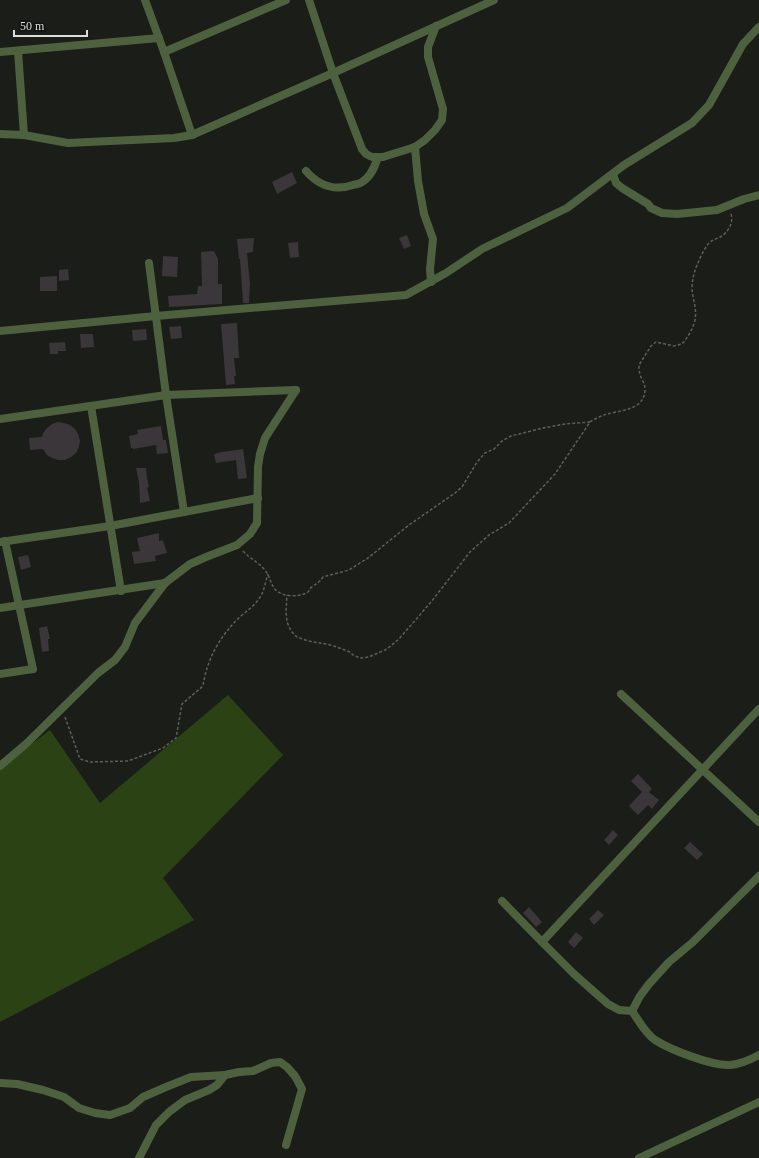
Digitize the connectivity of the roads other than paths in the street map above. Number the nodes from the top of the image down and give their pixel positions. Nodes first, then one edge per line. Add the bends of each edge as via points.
1 (145, 0) edge
2 (286, 0) edge
3 (309, 0) edge
4 (494, 0) edge
5 (475, 4) edge
6 (436, 26) junction
7 (759, 27) edge
8 (159, 38) junction
9 (18, 51) junction
10 (0, 52) edge
11 (164, 52) junction
12 (333, 73) junction
13 (0, 134) edge
14 (24, 135) junction
15 (192, 135) junction
16 (415, 147) junction
17 (378, 157) junction
18 (306, 171) dead end
19 (613, 174) junction
20 (759, 195) edge
21 (149, 262) dead end
22 (431, 282) junction
23 (156, 316) junction
24 (0, 331) edge
25 (166, 395) junction
26 (91, 406) junction
27 (0, 419) edge
28 (258, 498) junction
29 (184, 512) junction
30 (110, 526) junction
31 (2, 541) edge
32 (165, 583) junction
33 (121, 591) junction
34 (18, 606) junction
35 (0, 608) edge
36 (0, 674) edge
37 (621, 694) dead end
38 (759, 709) edge
39 (0, 766) edge
40 (702, 769) junction
41 (759, 822) edge
42 (759, 876) edge
43 (502, 901) dead end
44 (542, 942) junction
45 (632, 1011) junction
46 (759, 1055) edge
47 (225, 1075) junction
48 (0, 1083) edge
49 (759, 1102) edge
50 (286, 1145) dead end
51 (139, 1158) edge
52 (639, 1158) edge

1 - 8 street
2 - 11 street
3 - 12 street
4 - 5 street
5 - 6 street
6 - 12 street
6 - 16 street via 428,47 428,57 443,109 442,120 425,140
7 - 19 street via 744,44 709,105 692,123
8 - 9 street
8 - 11 street
9 - 10 street
9 - 14 street
11 - 15 street
12 - 15 street
12 - 17 street via 362,149 366,154
13 - 14 street
14 - 15 street via 68,143
16 - 17 street
16 - 22 street via 424,214 433,240
17 - 18 street via 372,172 362,183 344,188 327,186
19 - 20 street via 616,183 622,188 648,204 650,208 662,213 717,210
19 - 22 street via 567,208 482,249
21 - 23 street
22 - 23 street via 406,295
23 - 24 street
23 - 25 street
25 - 26 street
25 - 28 street via 296,390 265,438 258,467
25 - 29 street
26 - 27 street
26 - 30 street
28 - 29 street
28 - 32 street via 257,523 250,534 236,545 190,564
29 - 30 street
30 - 31 street
30 - 33 street
31 - 34 street
32 - 33 street
32 - 39 street via 135,623 125,647 114,660
33 - 34 street
34 - 35 street
34 - 36 street via 33,669
37 - 40 street
38 - 40 street
40 - 41 street
40 - 44 street
42 - 45 street via 693,942 669,962 649,984
43 - 44 street
44 - 45 street via 608,1004 619,1010
45 - 46 street via 655,1040 684,1054 715,1064 729,1065 740,1064
47 - 48 street via 191,1076 142,1098 130,1108 110,1115 84,1110 64,1098 43,1090
47 - 50 street via 253,1071 280,1062 295,1076 302,1089
47 - 51 street via 217,1085 185,1100 168,1112 156,1125
49 - 52 street

